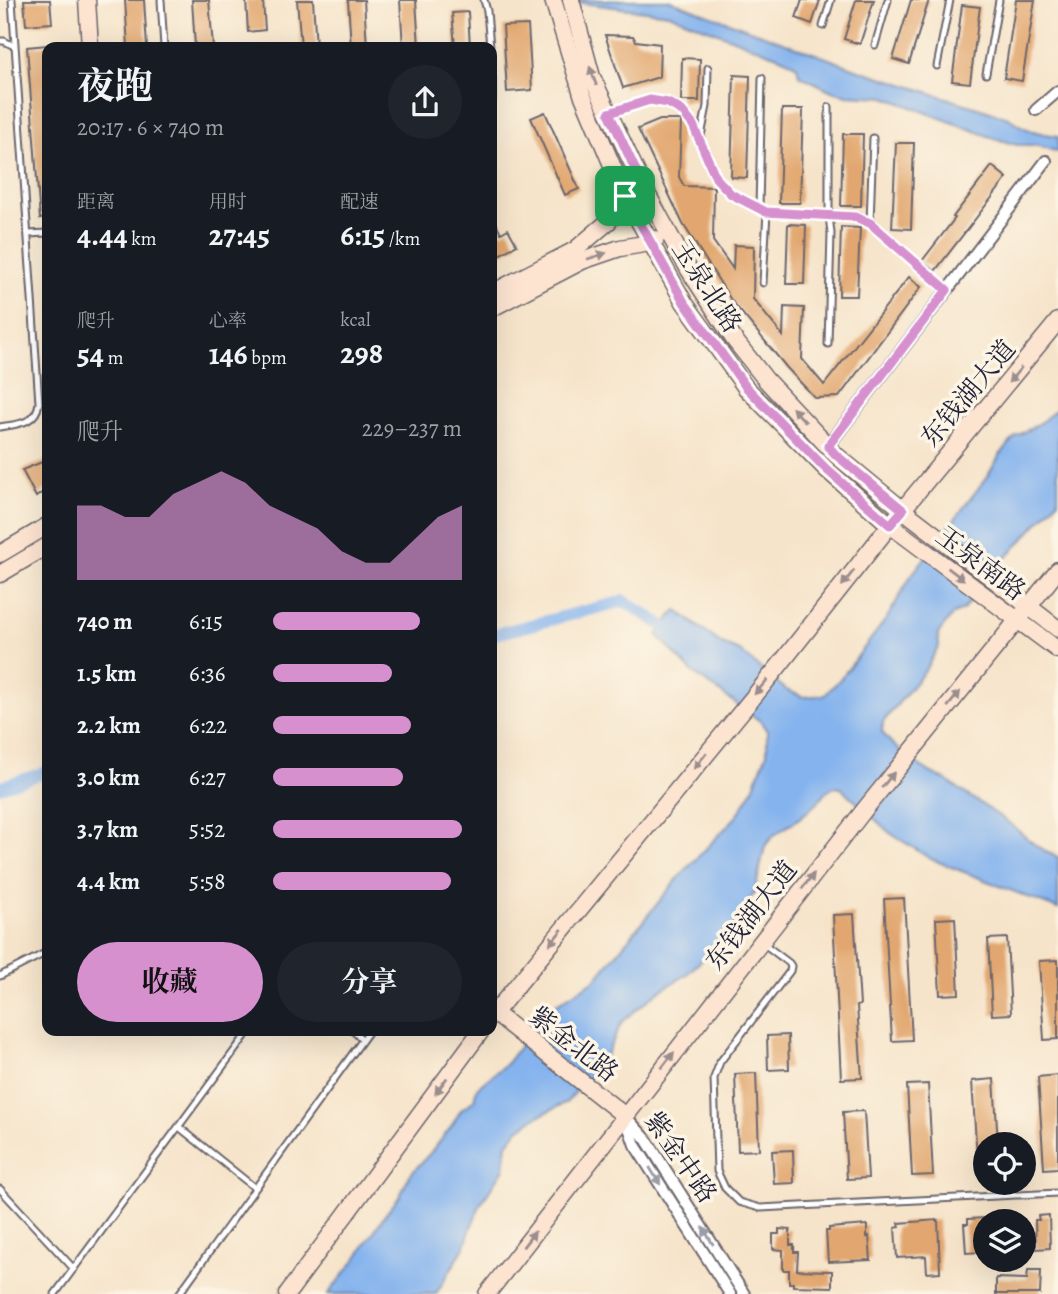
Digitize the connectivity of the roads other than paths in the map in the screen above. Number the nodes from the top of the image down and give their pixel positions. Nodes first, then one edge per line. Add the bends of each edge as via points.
1 (12, 0) edge
2 (87, 0) edge
3 (161, 0) edge
4 (484, 0) edge
5 (831, 0) edge
6 (888, 0) edge
7 (950, 0) edge
8 (999, 0) edge
9 (553, 2) edge
10 (573, 5) edge
11 (823, 26) dead end
12 (0, 41) edge
13 (90, 42) edge
14 (164, 42) edge
15 (490, 42) edge
16 (875, 45) dead end
17 (14, 47) junction
18 (937, 66) dead end
19 (708, 68) dead end
20 (986, 74) dead end
21 (762, 78) dead end
22 (1058, 91) edge
23 (829, 107) dead end
24 (1036, 110) dead end
25 (609, 113) junction
26 (873, 138) dead end
27 (700, 141) junction
28 (1046, 161) dead end
29 (644, 188) junction
30 (625, 196) junction
31 (759, 208) junction
32 (766, 212) junction
33 (829, 215) junction
34 (870, 223) junction
35 (42, 233) edge
36 (668, 233) junction
37 (28, 234) junction
38 (650, 243) junction
39 (763, 283) dead end
40 (497, 290) edge
41 (947, 290) junction
42 (497, 304) edge
43 (1058, 321) edge
44 (828, 344) dead end
45 (0, 427) edge
46 (828, 446) junction
47 (903, 510) junction
48 (890, 525) junction
49 (923, 525) joint
50 (42, 529) edge
51 (909, 539) joint
52 (42, 549) edge
53 (0, 554) edge
54 (1058, 570) edge
55 (0, 573) edge
56 (1028, 606) junction
57 (1018, 621) junction
58 (1058, 629) edge
59 (1058, 650) edge
60 (761, 941) junction
61 (42, 955) edge
62 (0, 976) edge
63 (497, 1008) edge
64 (497, 1016) edge
65 (245, 1036) edge
66 (359, 1036) edge
67 (365, 1036) edge
68 (477, 1036) edge
69 (362, 1039) junction
70 (625, 1116) junction
71 (179, 1127) junction
72 (255, 1188) junction
73 (0, 1189) edge
74 (1058, 1193) edge
75 (74, 1269) junction
76 (55, 1294) edge
77 (179, 1294) edge
78 (287, 1294) edge
79 (488, 1294) edge
80 (730, 1294) edge
81 (744, 1294) edge

1 - 17 lane
2 - 13 street
3 - 14 lane
4 - 15 lane
5 - 11 lane
6 - 16 lane
7 - 18 lane
8 - 20 lane
9 - 30 street, 玉泉北路 via 582,93
25 -> 10 street, 玉泉北路 via 592,77
12 - 17 lane
17 - 37 lane
19 - 27 lane
21 - 31 lane
22 - 24 street
23 - 33 lane
25 - 27 lane via 650,100 668,103 682,111
25 - 29 street, 玉泉北路
26 - 34 lane
27 - 31 lane via 716,178 731,194
28 - 41 street
29 - 30 street
29 - 36 street, 玉泉北路
30 - 38 street, 玉泉北路
30 - 40 street via 609,221 575,250
31 - 32 lane
32 - 33 lane
32 - 39 lane
33 - 34 lane
33 - 44 lane
34 - 41 lane
35 - 37 lane
36 - 38 street
46 -> 36 street, 玉泉北路 via 733,338
37 - 45 lane via 38,411 24,423
42 -> 38 street via 582,261
38 - 48 street, 玉泉北路 via 684,302 746,387 826,469
41 - 46 street
43 -> 47 street, 东钱湖大道
46 - 47 street, 玉泉北路
47 - 48 street, 东钱湖大道
47 - 49 street, 玉泉北路
48 - 51 street, 玉泉北路
48 -> 63 street, 东钱湖大道
49 - 56 street, 玉泉南路
50 - 53 street
51 -> 57 street, 玉泉南路
52 - 55 street
54 - 56 street, 东钱湖大道
56 - 57 street, 东钱湖大道
56 - 58 street, 玉泉南路
57 - 59 street, 玉泉南路
60 -> 57 street, 东钱湖大道
70 -> 60 street, 东钱湖大道
60 - 74 lane via 789,963 790,971 720,1062 714,1078 718,1171 725,1188 739,1202 760,1208
61 - 62 lane
64 - 70 street, 紫金北路
65 - 71 lane
66 - 69 lane
67 - 69 lane
68 -> 78 street
69 - 72 lane
79 -> 70 street, 东钱湖大道
70 -> 80 street, 紫金中路 via 635,1145
81 -> 70 street, 紫金中路 via 669,1173
71 - 72 lane
71 - 75 lane
72 - 77 lane
73 - 75 lane
75 - 76 lane

